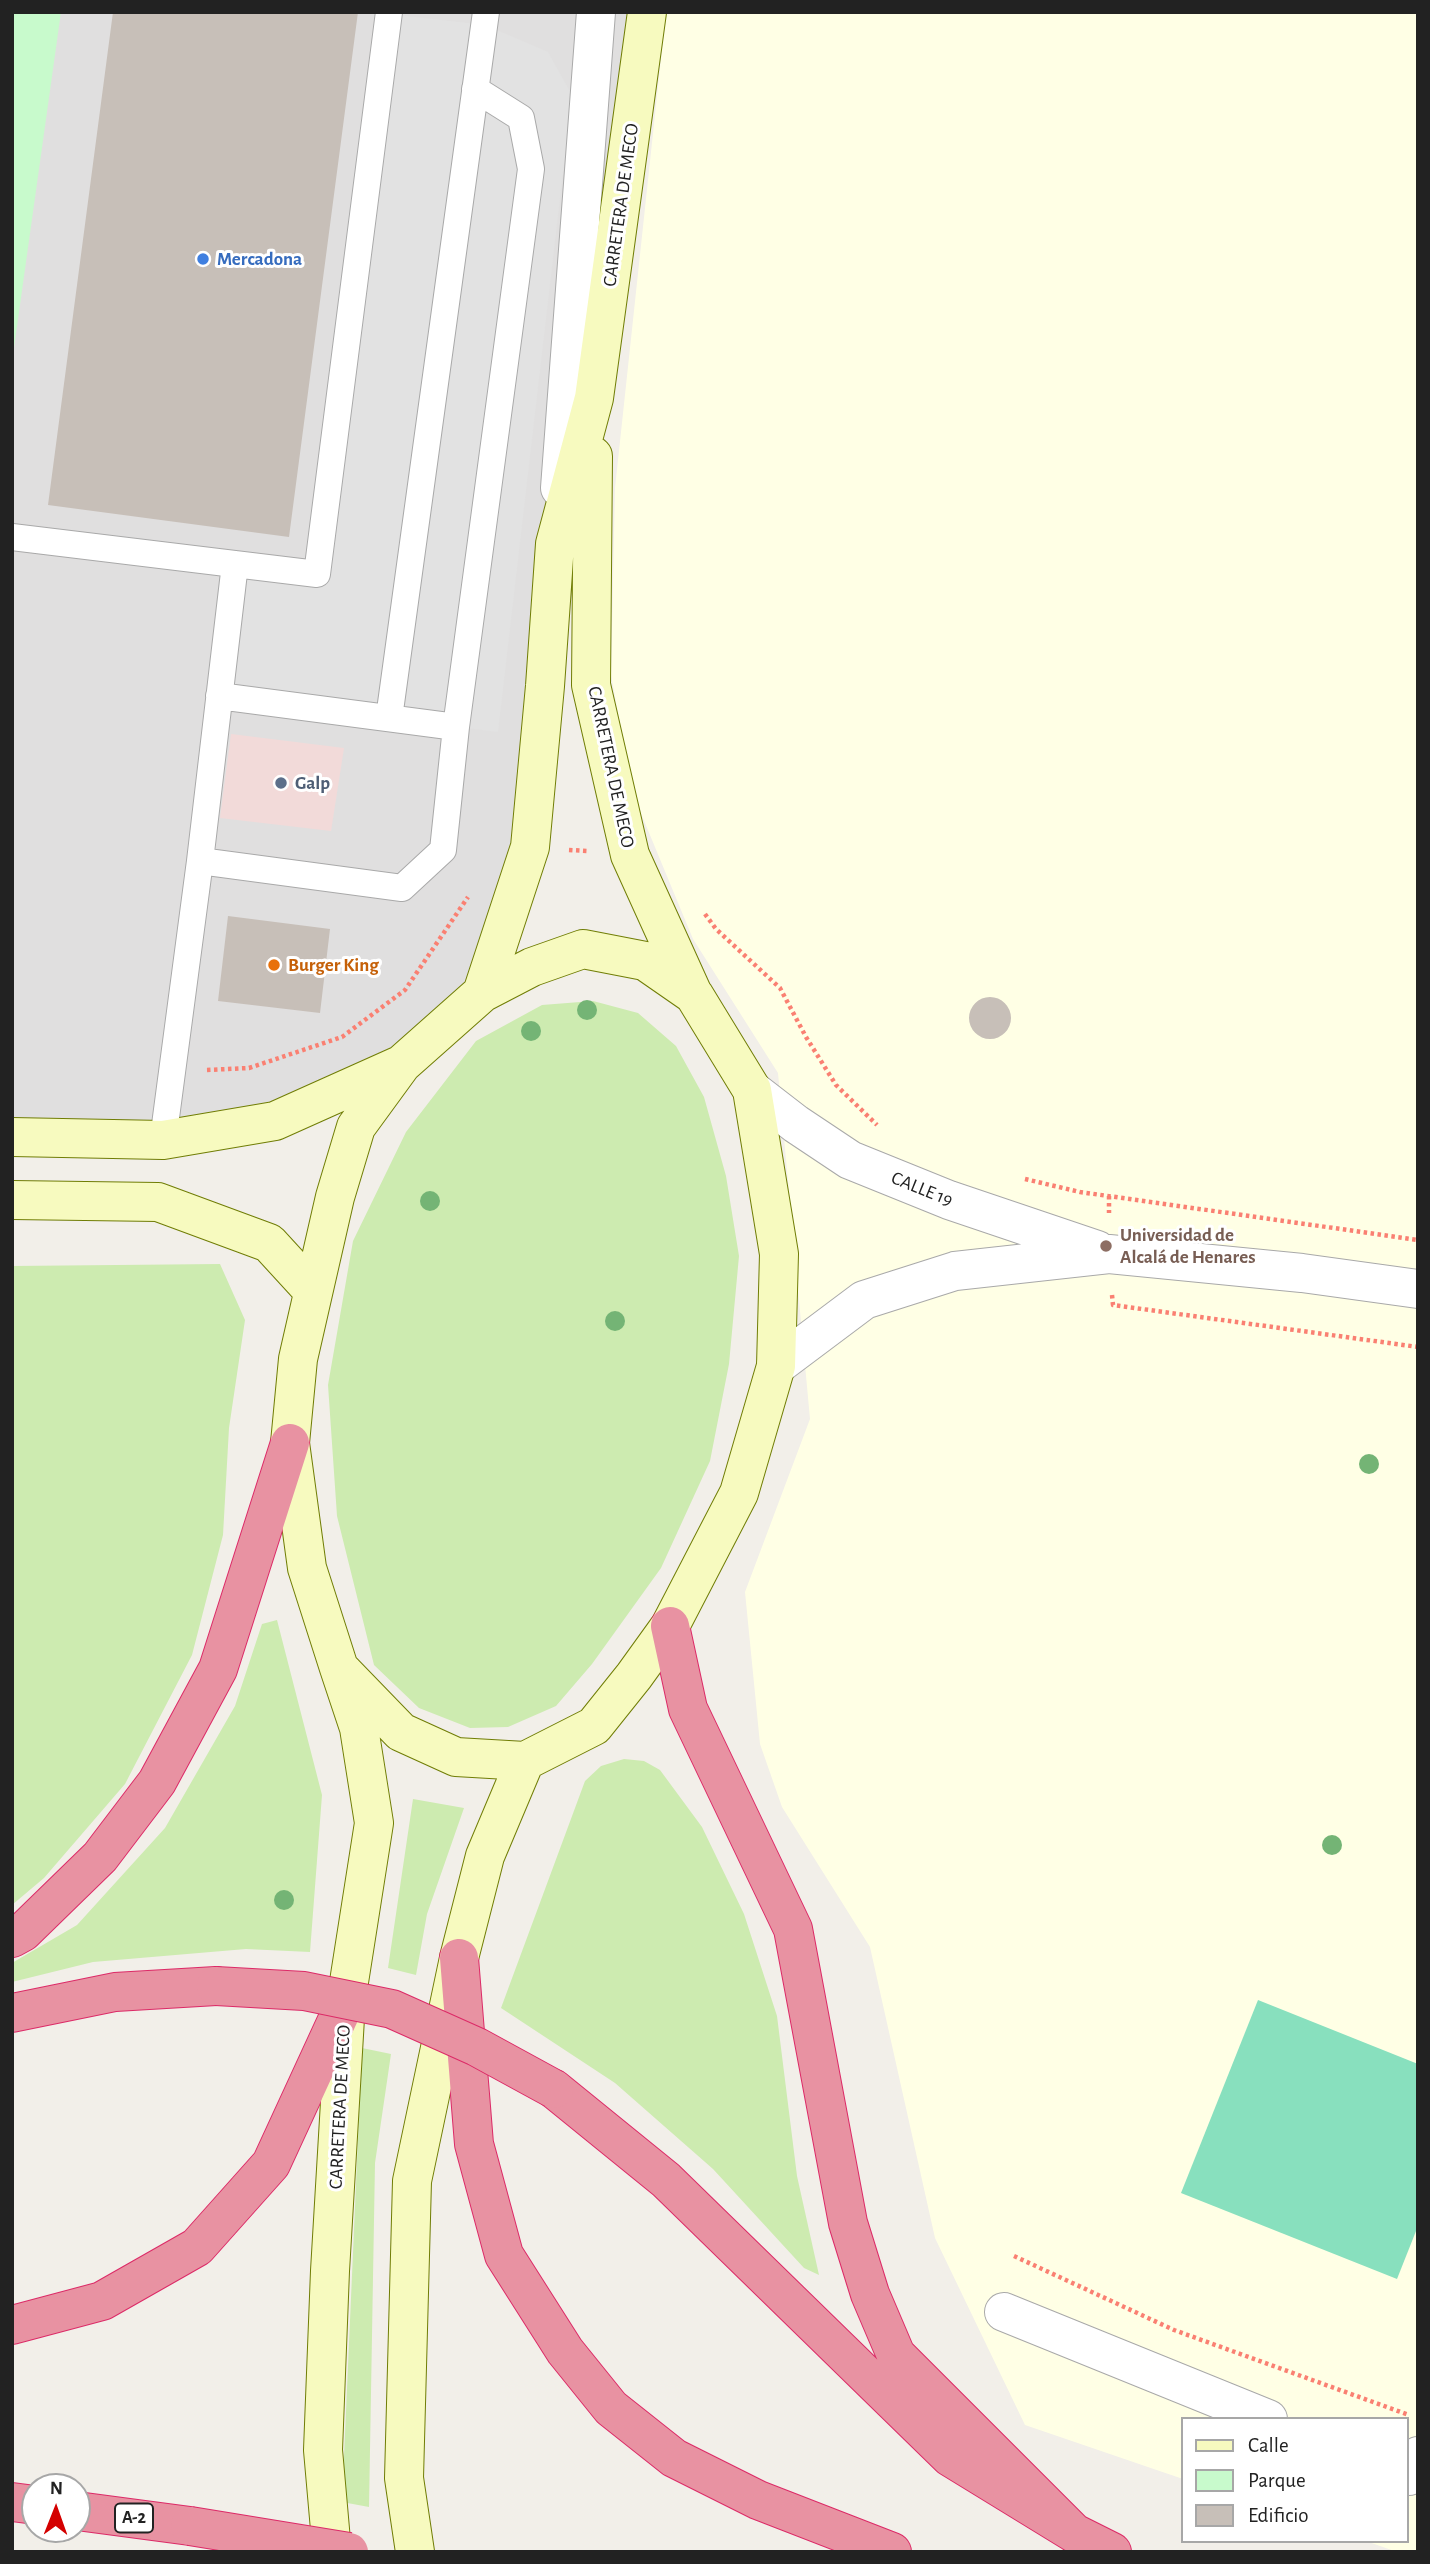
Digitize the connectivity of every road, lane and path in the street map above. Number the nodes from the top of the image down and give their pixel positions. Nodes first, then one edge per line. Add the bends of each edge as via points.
1 (389, 12) edge
2 (486, 12) edge
3 (596, 12) edge
4 (647, 12) edge
5 (475, 89) junction
6 (594, 398) junction
7 (12, 537) edge
8 (555, 544) junction
9 (235, 564) junction
10 (219, 696) junction
11 (388, 718) junction
12 (456, 727) junction
13 (530, 847) junction
14 (630, 855) junction
15 (200, 861) junction
16 (474, 887) dead end
17 (701, 909) dead end
18 (482, 993) junction
19 (694, 995) junction
20 (402, 1064) junction
21 (172, 1072) junction
22 (752, 1090) junction
23 (880, 1128) dead end
24 (12, 1137) edge
25 (163, 1140) junction
26 (1017, 1177) dead end
27 (12, 1200) edge
28 (1418, 1240) edge
29 (1109, 1254) junction
30 (1418, 1289) edge
31 (313, 1291) junction
32 (776, 1366) junction
33 (290, 1443) junction
34 (670, 1626) junction
35 (339, 1668) junction
36 (525, 1761) junction
37 (12, 1937) edge
38 (459, 1958) junction
39 (346, 2001) junction
40 (12, 2013) edge
41 (1014, 2256) dead end
42 (1004, 2312) dead end
43 (12, 2325) edge
44 (1263, 2417) edge
45 (1418, 2418) edge
46 (91, 2513) edge
47 (1074, 2533) junction
48 (332, 2552) edge
49 (349, 2552) edge
50 (415, 2552) edge
51 (892, 2552) edge
52 (1112, 2552) edge

1 - 9 lane via 317,574
2 - 5 lane
3 - 8 street
4 - 6 street, CARRETERA DE MECO
5 - 11 lane
5 - 12 lane via 522,118 531,169
6 - 8 street, CARRETERA DE MECO
6 - 14 street, CARRETERA DE MECO via 591,685
7 - 9 lane
8 - 13 street, CARRETERA DE MECO
9 - 10 lane
10 - 11 lane
10 - 15 lane
11 - 12 lane
12 - 15 lane via 443,850 402,888
13 - 14 path
13 - 18 street, CARRETERA DE MECO
14 - 19 street, CARRETERA DE MECO
15 - 21 lane
16 - 21 path via 405,990 342,1037 249,1068
17 - 23 path via 716,929 780,988 836,1085
18 - 19 street via 532,967 583,949 645,961
18 - 20 street
19 - 22 street, CARRETERA DE MECO
20 - 25 street via 275,1121
20 - 31 street, CARRETERA DE MECO via 356,1127
21 - 25 lane
22 - 29 street, CALLE 19 via 850,1160 949,1200
22 - 32 street via 779,1254
24 - 25 street
26 - 28 path via 1080,1192
27 - 31 street via 158,1202 269,1243
29 - 30 street, CALLE 19
29 - 32 street, CALLE 19 via 955,1271 864,1300
31 - 33 street, CARRETERA DE MECO via 298,1359
32 - 34 street via 739,1493
33 - 35 street, CARRETERA DE MECO via 307,1568
33 - 37 highway via 218,1669 157,1782 100,1857 23,1932
34 - 36 street via 594,1726
34 - 47 highway via 688,1709 793,1929 848,2223 870,2294 896,2354
35 - 36 street via 401,1732 456,1757
35 - 39 street, CARRETERA DE MECO via 359,1728 373,1823
36 - 38 street via 485,1856
38 - 50 street via 412,2181 404,2478
38 - 51 highway via 474,2144 504,2255 565,2351 611,2408 674,2458 758,2500
39 - 43 highway via 271,2164 197,2247 102,2301
39 - 48 street, CARRETERA DE MECO via 323,2449
40 - 47 highway, bridge via 115,1992 216,1986 304,1991 392,2009 477,2047 554,2090 666,2180 950,2457
41 - 45 path via 1174,2330
42 - 44 street
46 - 49 highway, A-2, bridge
47 - 52 highway

